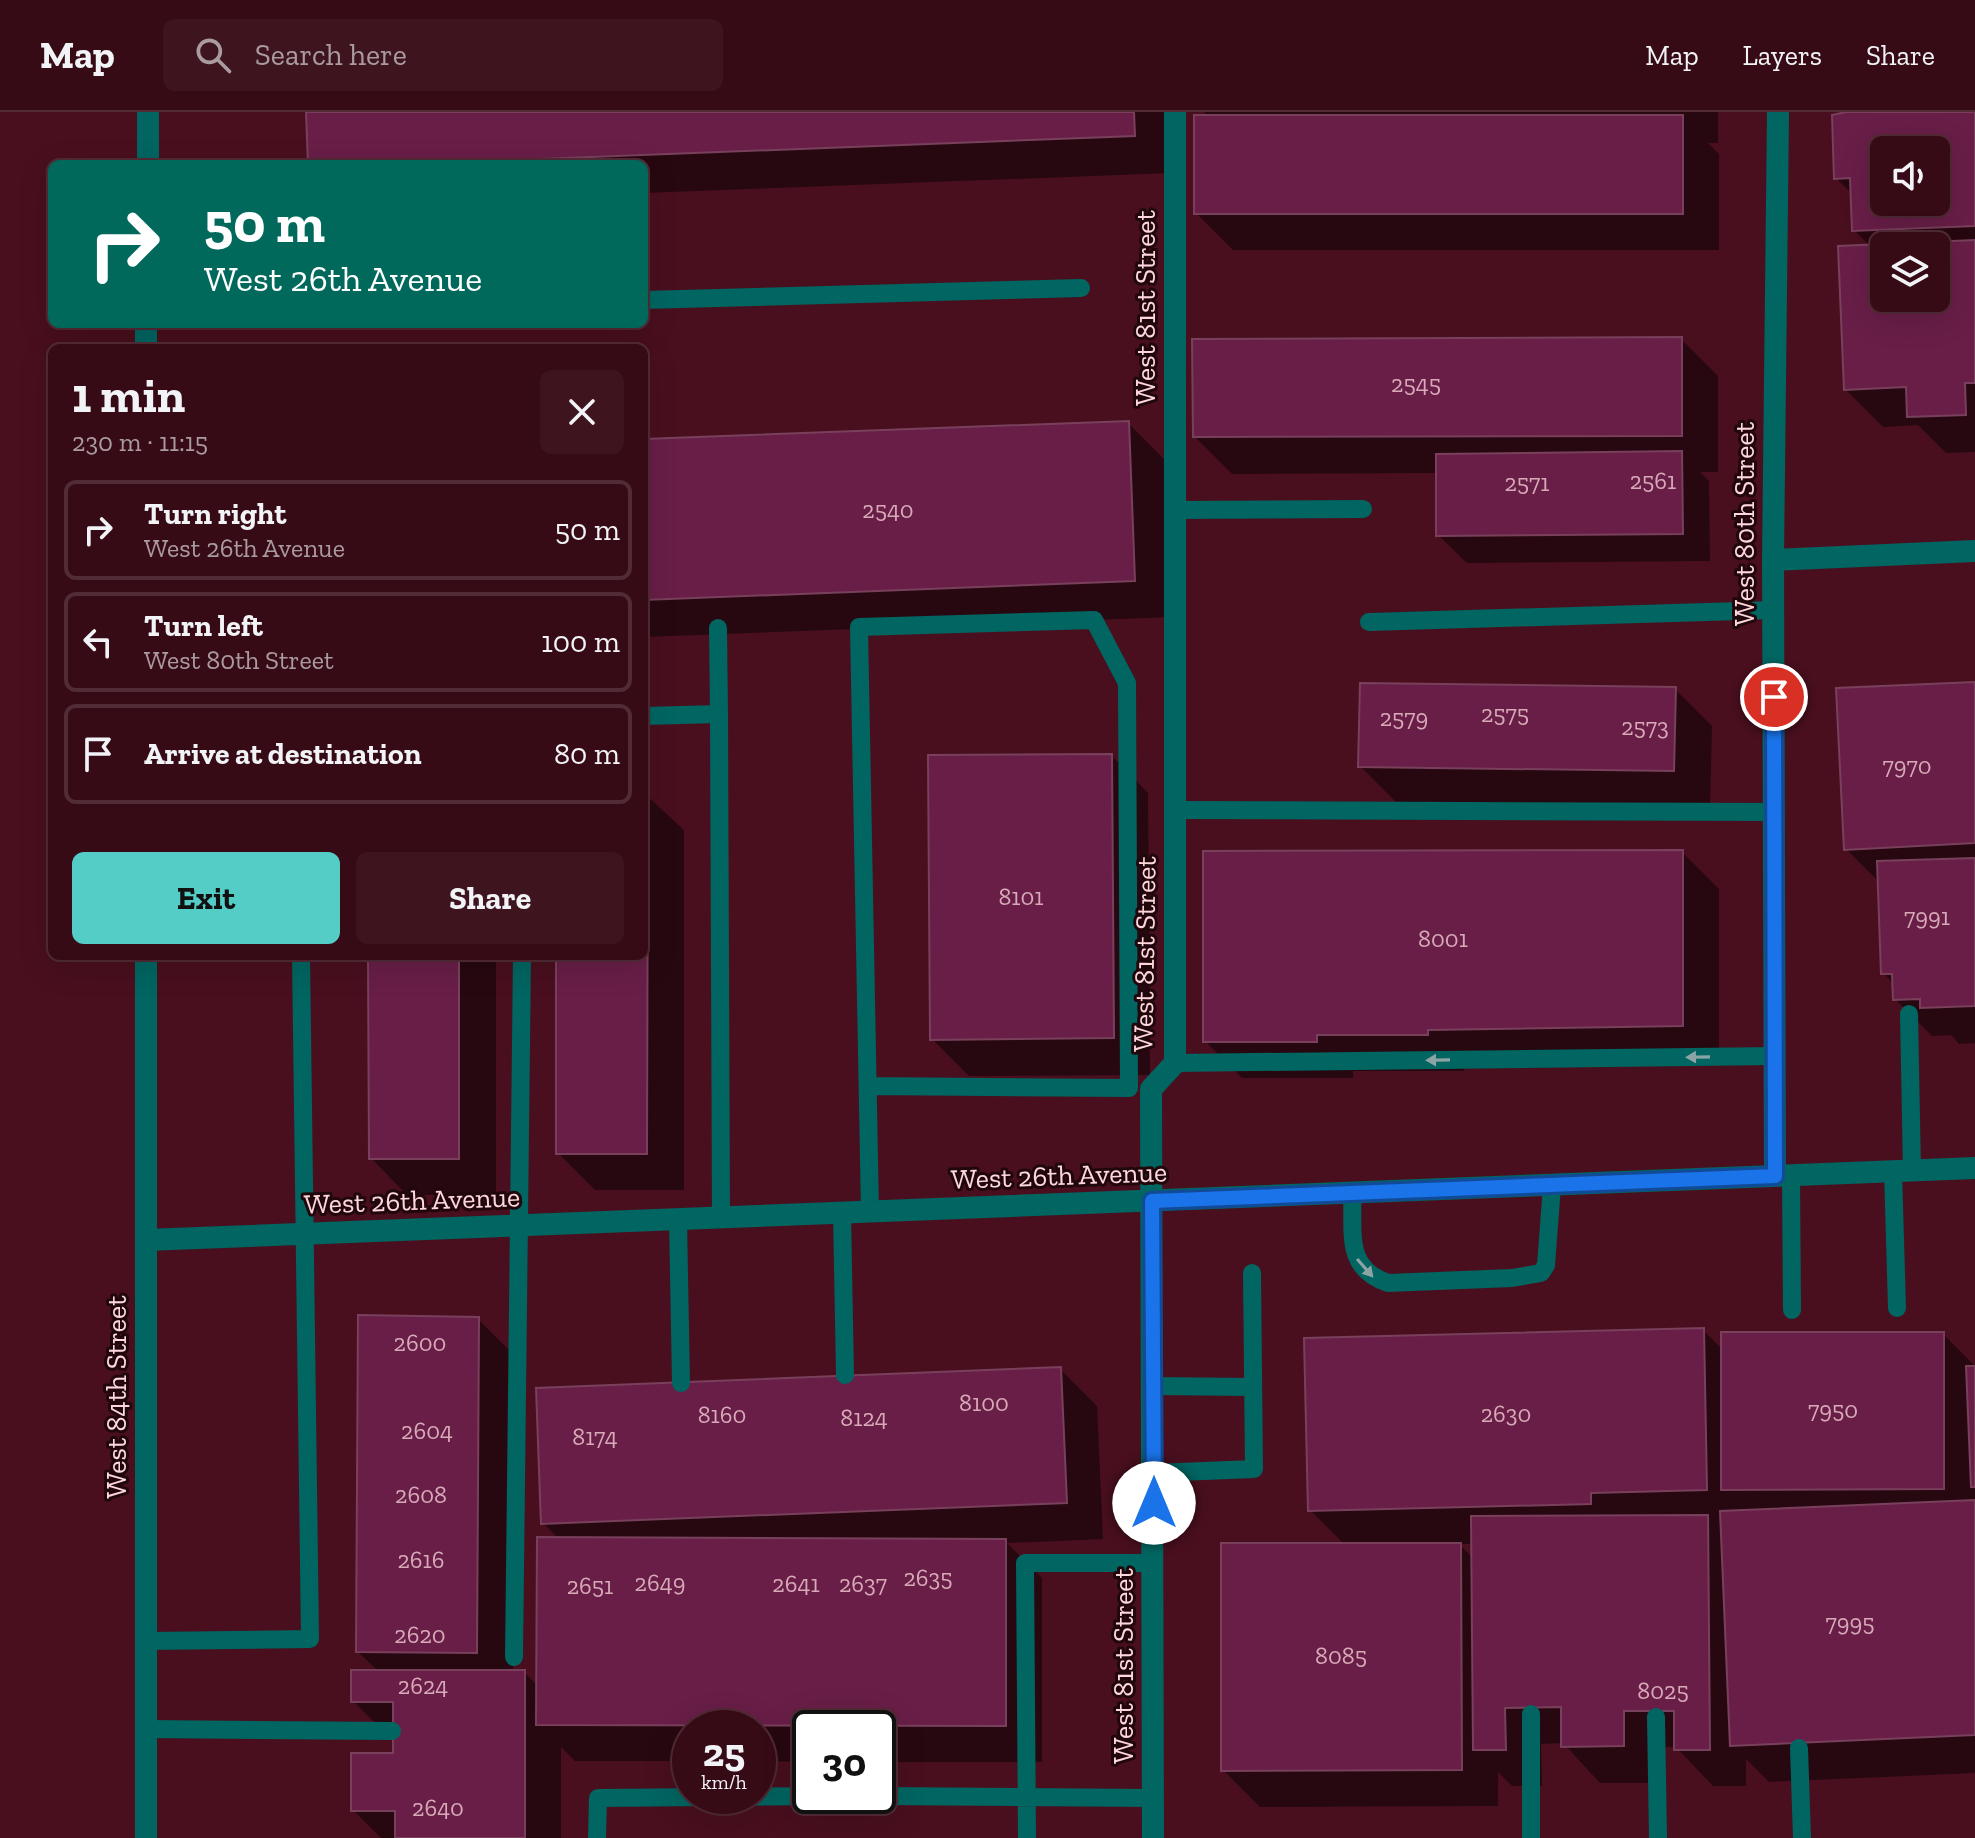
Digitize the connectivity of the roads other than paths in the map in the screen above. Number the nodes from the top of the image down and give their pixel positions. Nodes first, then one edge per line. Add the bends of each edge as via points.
1 (148, 112) edge
2 (1175, 112) edge
3 (1778, 112) edge
4 (148, 160) edge
5 (1081, 288) dead end
6 (648, 300) edge
7 (1363, 509) dead end
8 (1175, 510) junction
9 (1975, 551) edge
10 (1773, 560) junction
11 (1773, 610) junction
12 (1369, 622) dead end
13 (718, 628) dead end
14 (719, 714) junction
15 (648, 716) edge
16 (1176, 810) junction
17 (1774, 812) junction
18 (146, 960) edge
19 (301, 960) edge
20 (522, 960) edge
21 (1909, 1014) dead end
22 (1776, 1056) junction
23 (1175, 1063) junction
24 (868, 1086) junction
25 (1140, 1088) junction
26 (1975, 1168) edge
27 (1903, 1171) junction
28 (1783, 1176) junction
29 (1552, 1186) junction
30 (1352, 1194) junction
31 (1152, 1201) junction
32 (870, 1213) junction
33 (842, 1214) junction
34 (721, 1219) junction
35 (678, 1220) junction
36 (520, 1226) junction
37 (303, 1234) junction
38 (146, 1240) junction
39 (1252, 1273) dead end
40 (1897, 1308) dead end
41 (1792, 1310) dead end
42 (845, 1375) dead end
43 (681, 1383) dead end
44 (1154, 1386) junction
45 (1252, 1387) junction
46 (1154, 1473) junction
47 (1153, 1563) junction
48 (146, 1641) junction
49 (514, 1657) dead end
50 (1531, 1714) dead end
51 (1656, 1717) dead end
52 (146, 1729) junction
53 (392, 1731) dead end
54 (1799, 1748) dead end
55 (1027, 1794) junction
56 (792, 1796) edge
57 (896, 1796) edge
58 (1153, 1798) junction
59 (146, 1838) edge
60 (597, 1838) edge
61 (1027, 1838) edge
62 (1153, 1838) edge
63 (1531, 1838) edge
64 (1658, 1838) edge
65 (1802, 1838) edge

1 - 4 street
2 - 8 street, West 81st Street
3 - 10 street, West 80th Street
5 - 6 lane
7 - 8 lane
8 - 16 street, West 81st Street
9 - 10 street
10 - 11 street, West 80th Street
11 - 12 lane
11 - 17 street, West 80th Street
13 - 14 lane
14 - 15 lane
14 - 34 lane
16 - 17 lane
16 - 23 street, West 81st Street
17 - 22 street, West 80th Street
18 - 38 street, West 84th Street
19 - 37 lane
20 - 36 lane
21 - 27 lane
22 -> 23 lane
22 - 28 street, West 80th Street
23 - 25 street, West 81st Street
24 - 25 lane
24 - 25 lane via 859,627 1094,620 1127,683
24 - 32 lane
25 - 31 street, West 81st Street
26 - 27 street, West 26th Avenue
27 - 28 street, West 26th Avenue
27 - 40 lane
28 - 29 street, West 26th Avenue
28 - 41 lane
29 - 30 street, West 26th Avenue
30 -> 29 lane via 1355,1256 1362,1270 1388,1283 1541,1273
30 - 31 street, West 26th Avenue
31 - 32 street, West 26th Avenue
31 - 44 street, West 81st Street
32 - 33 street, West 26th Avenue
33 - 34 street, West 26th Avenue
33 - 42 lane
34 - 35 street, West 26th Avenue
35 - 36 street, West 26th Avenue
35 - 43 lane
36 - 37 street, West 26th Avenue
36 - 49 lane
37 - 38 street, West 26th Avenue
37 - 48 lane via 310,1639
38 - 48 street, West 84th Street
39 - 45 lane
44 - 45 lane
44 - 46 street, West 81st Street
45 - 46 lane via 1254,1469
46 - 47 street, West 81st Street
47 - 55 lane via 1025,1563
47 - 58 street, West 81st Street
48 - 52 street, West 84th Street
50 - 63 lane
51 - 64 lane
52 - 53 lane
52 - 59 street, West 84th Street
54 - 65 lane
55 - 57 lane
55 - 58 lane
55 - 61 lane
56 - 60 lane via 598,1798
58 - 62 street, West 81st Street

